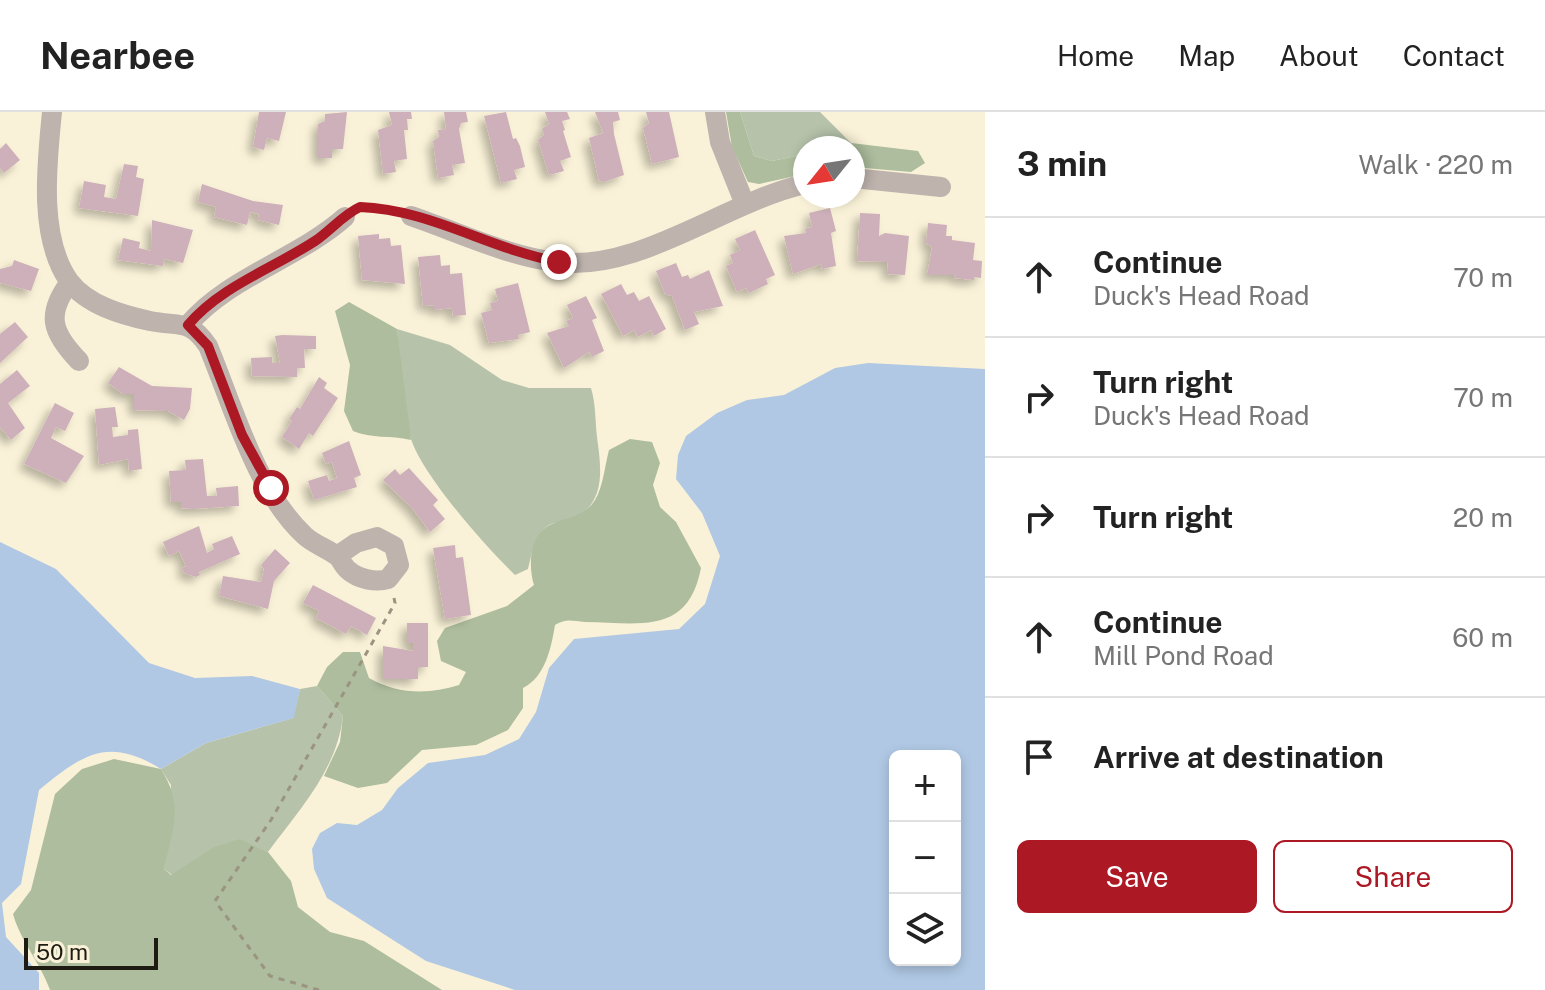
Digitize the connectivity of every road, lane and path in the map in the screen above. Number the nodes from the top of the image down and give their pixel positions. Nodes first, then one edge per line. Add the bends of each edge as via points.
1 (52, 112) edge
2 (715, 112) edge
3 (865, 179) edge
4 (941, 187) dead end
5 (793, 188) edge
6 (744, 202) junction
7 (411, 216) joint
8 (345, 217) joint
9 (70, 282) junction
10 (188, 325) junction
11 (79, 361) dead end
12 (337, 556) junction
13 (388, 579) junction
14 (319, 990) edge

1 - 9 street via 49,209 58,260
2 - 6 street via 720,142
3 - 4 street
5 - 6 street
6 - 7 street via 629,253 579,262 526,256
7 - 8 path via 360,207
8 - 10 street via 220,297
9 - 10 street via 118,313
9 - 11 street via 57,300 53,321
10 - 12 street via 208,346 242,435 283,509 311,541
12 - 13 street via 359,576
12 - 13 street via 366,539 385,539 399,558
13 - 14 path via 395,603 271,820 215,901 270,976

